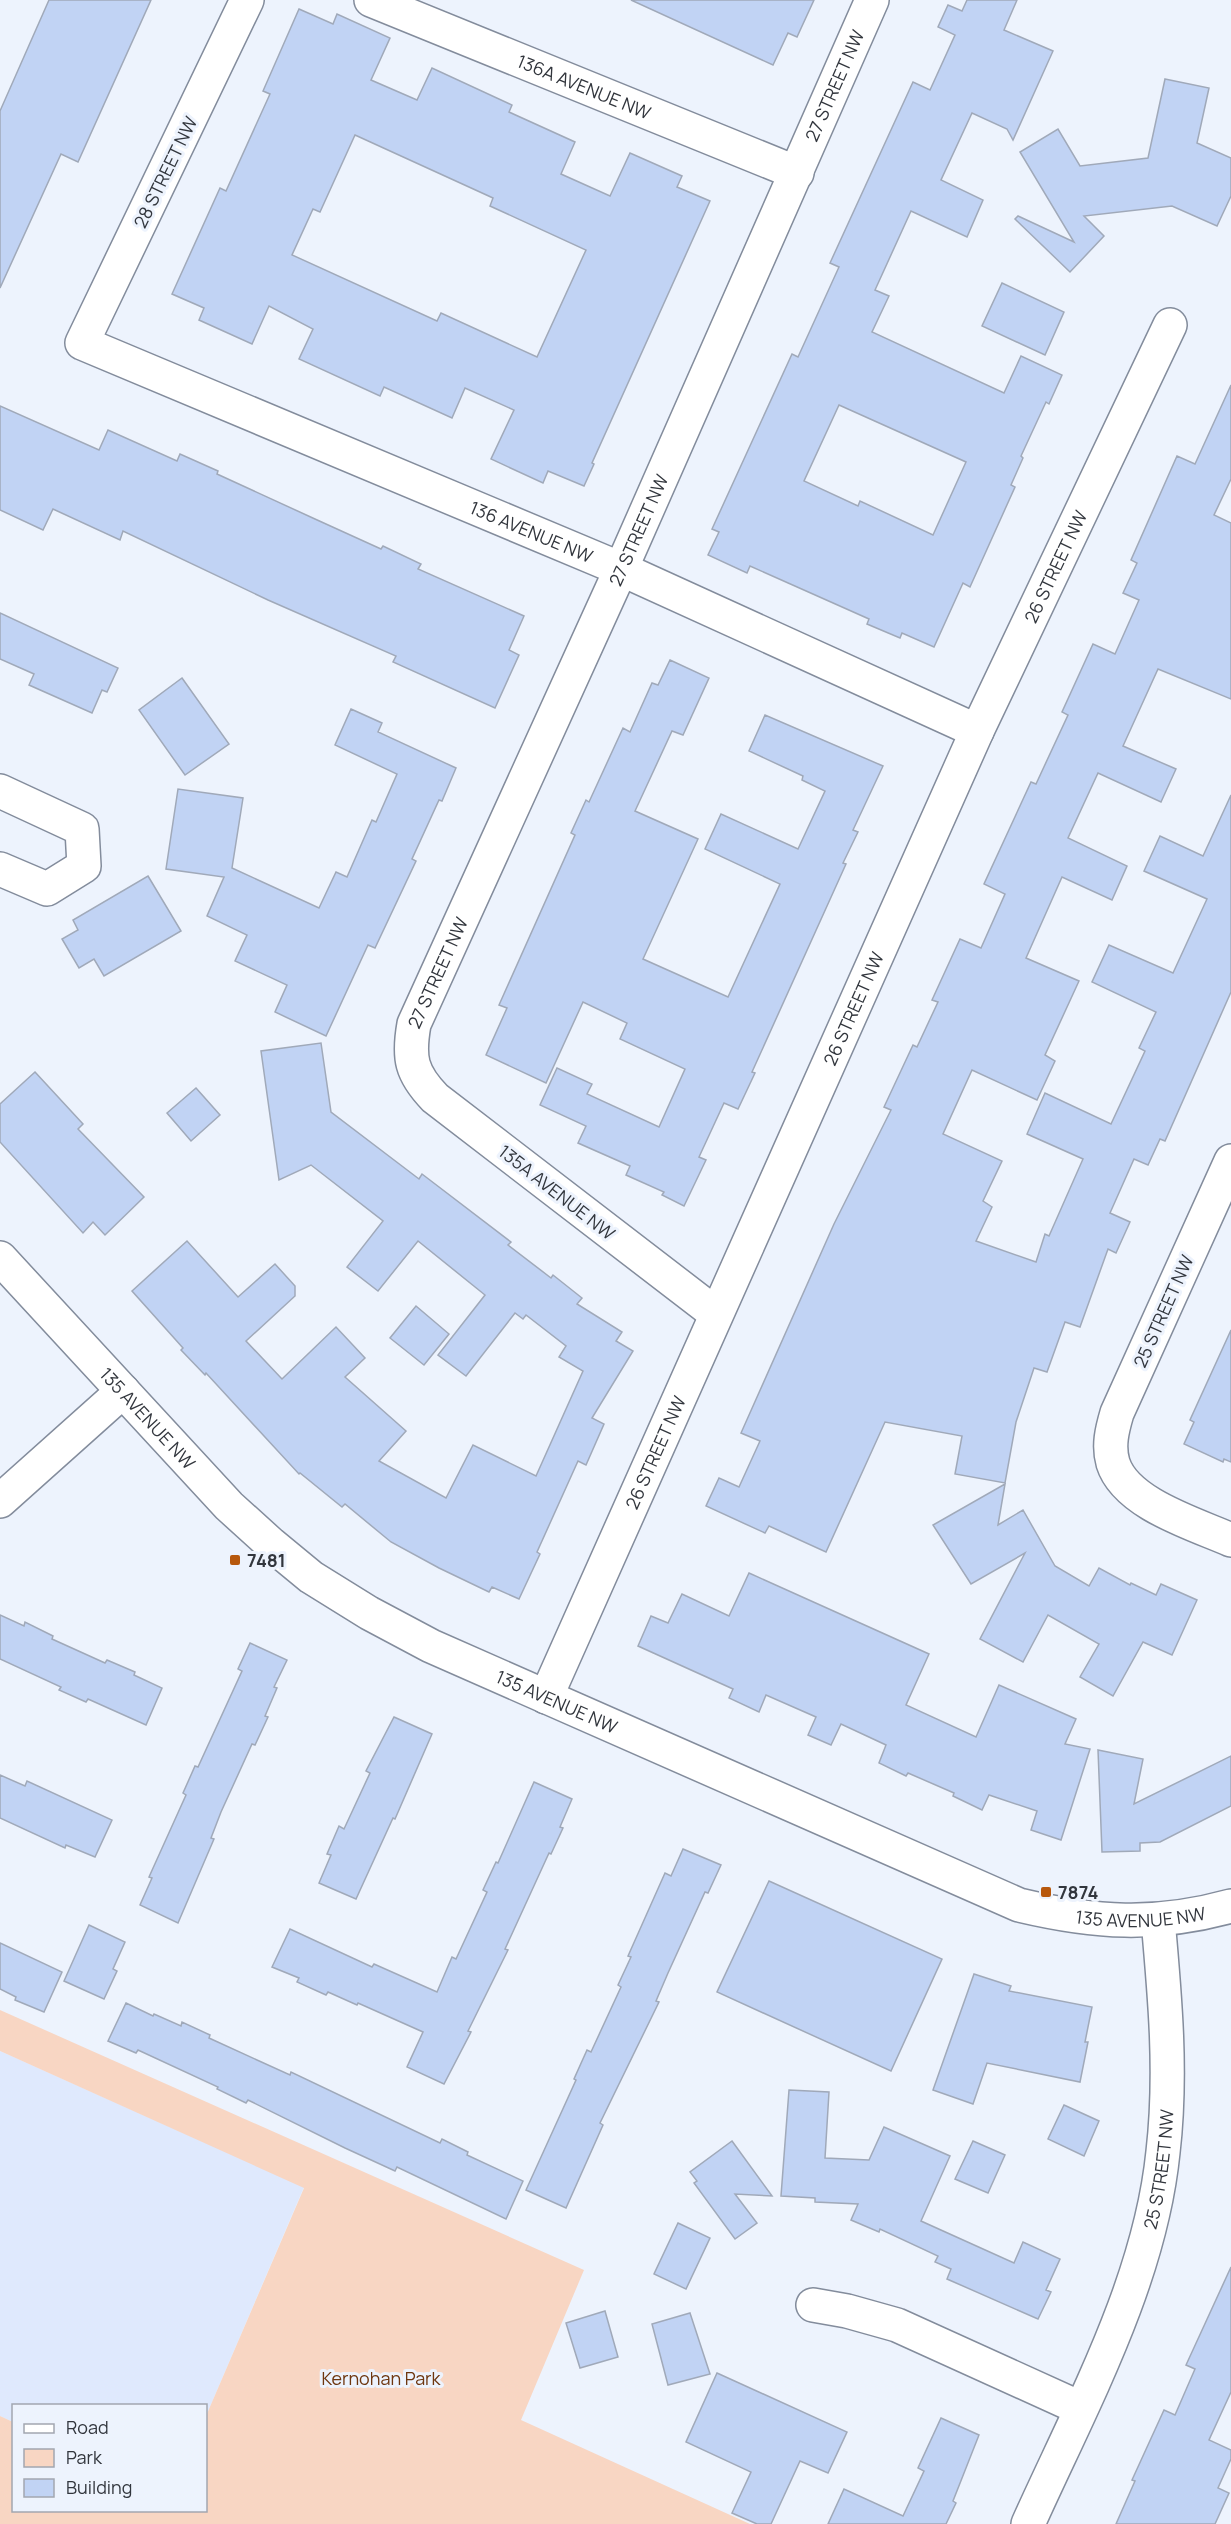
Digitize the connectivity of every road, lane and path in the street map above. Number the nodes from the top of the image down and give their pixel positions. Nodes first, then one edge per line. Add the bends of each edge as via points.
1 (247, 0) edge
2 (371, 0) edge
3 (872, 0) edge
4 (797, 173) junction
5 (1170, 324) dead end
6 (82, 343) joint
7 (621, 568) junction
8 (977, 731) junction
9 (0, 791) edge
10 (0, 869) edge
11 (412, 1060) joint
12 (1231, 1161) edge
13 (0, 1258) edge
14 (716, 1314) junction
15 (123, 1391) junction
16 (0, 1501) edge
17 (1231, 1540) edge
18 (546, 1697) junction
19 (1231, 1906) edge
20 (1158, 1920) junction
21 (813, 2306) dead end
22 (1080, 2408) junction
23 (1028, 2524) edge

1 - 6 street, 28 STREET NW
2 - 4 street, 136A AVENUE NW
3 - 4 street, 27 STREET NW
4 - 7 street, 27 STREET NW
5 - 8 street, 26 STREET NW
6 - 7 street, 136 AVENUE NW
7 - 8 street, 136 AVENUE NW
7 - 11 street, 27 STREET NW via 414,1024
8 - 14 street, 26 STREET NW
9 - 10 street via 82,829 84,866 47,889
11 - 14 street, 135A AVENUE NW via 419,1081 435,1098
12 - 17 street, 25 STREET NW via 1117,1413 1110,1448 1113,1464 1124,1484 1153,1505
13 - 15 street, 135 AVENUE NW
14 - 18 street, 26 STREET NW
15 - 16 street
15 - 18 street, 135 AVENUE NW via 229,1506 311,1577 431,1646
18 - 20 street, 135 AVENUE NW via 1019,1905 1110,1921
19 - 20 street, 135 AVENUE NW
20 - 22 street, 25 STREET NW via 1167,2055 1163,2154 1135,2276
21 - 22 street via 897,2325
22 - 23 street, 25 STREET NW

